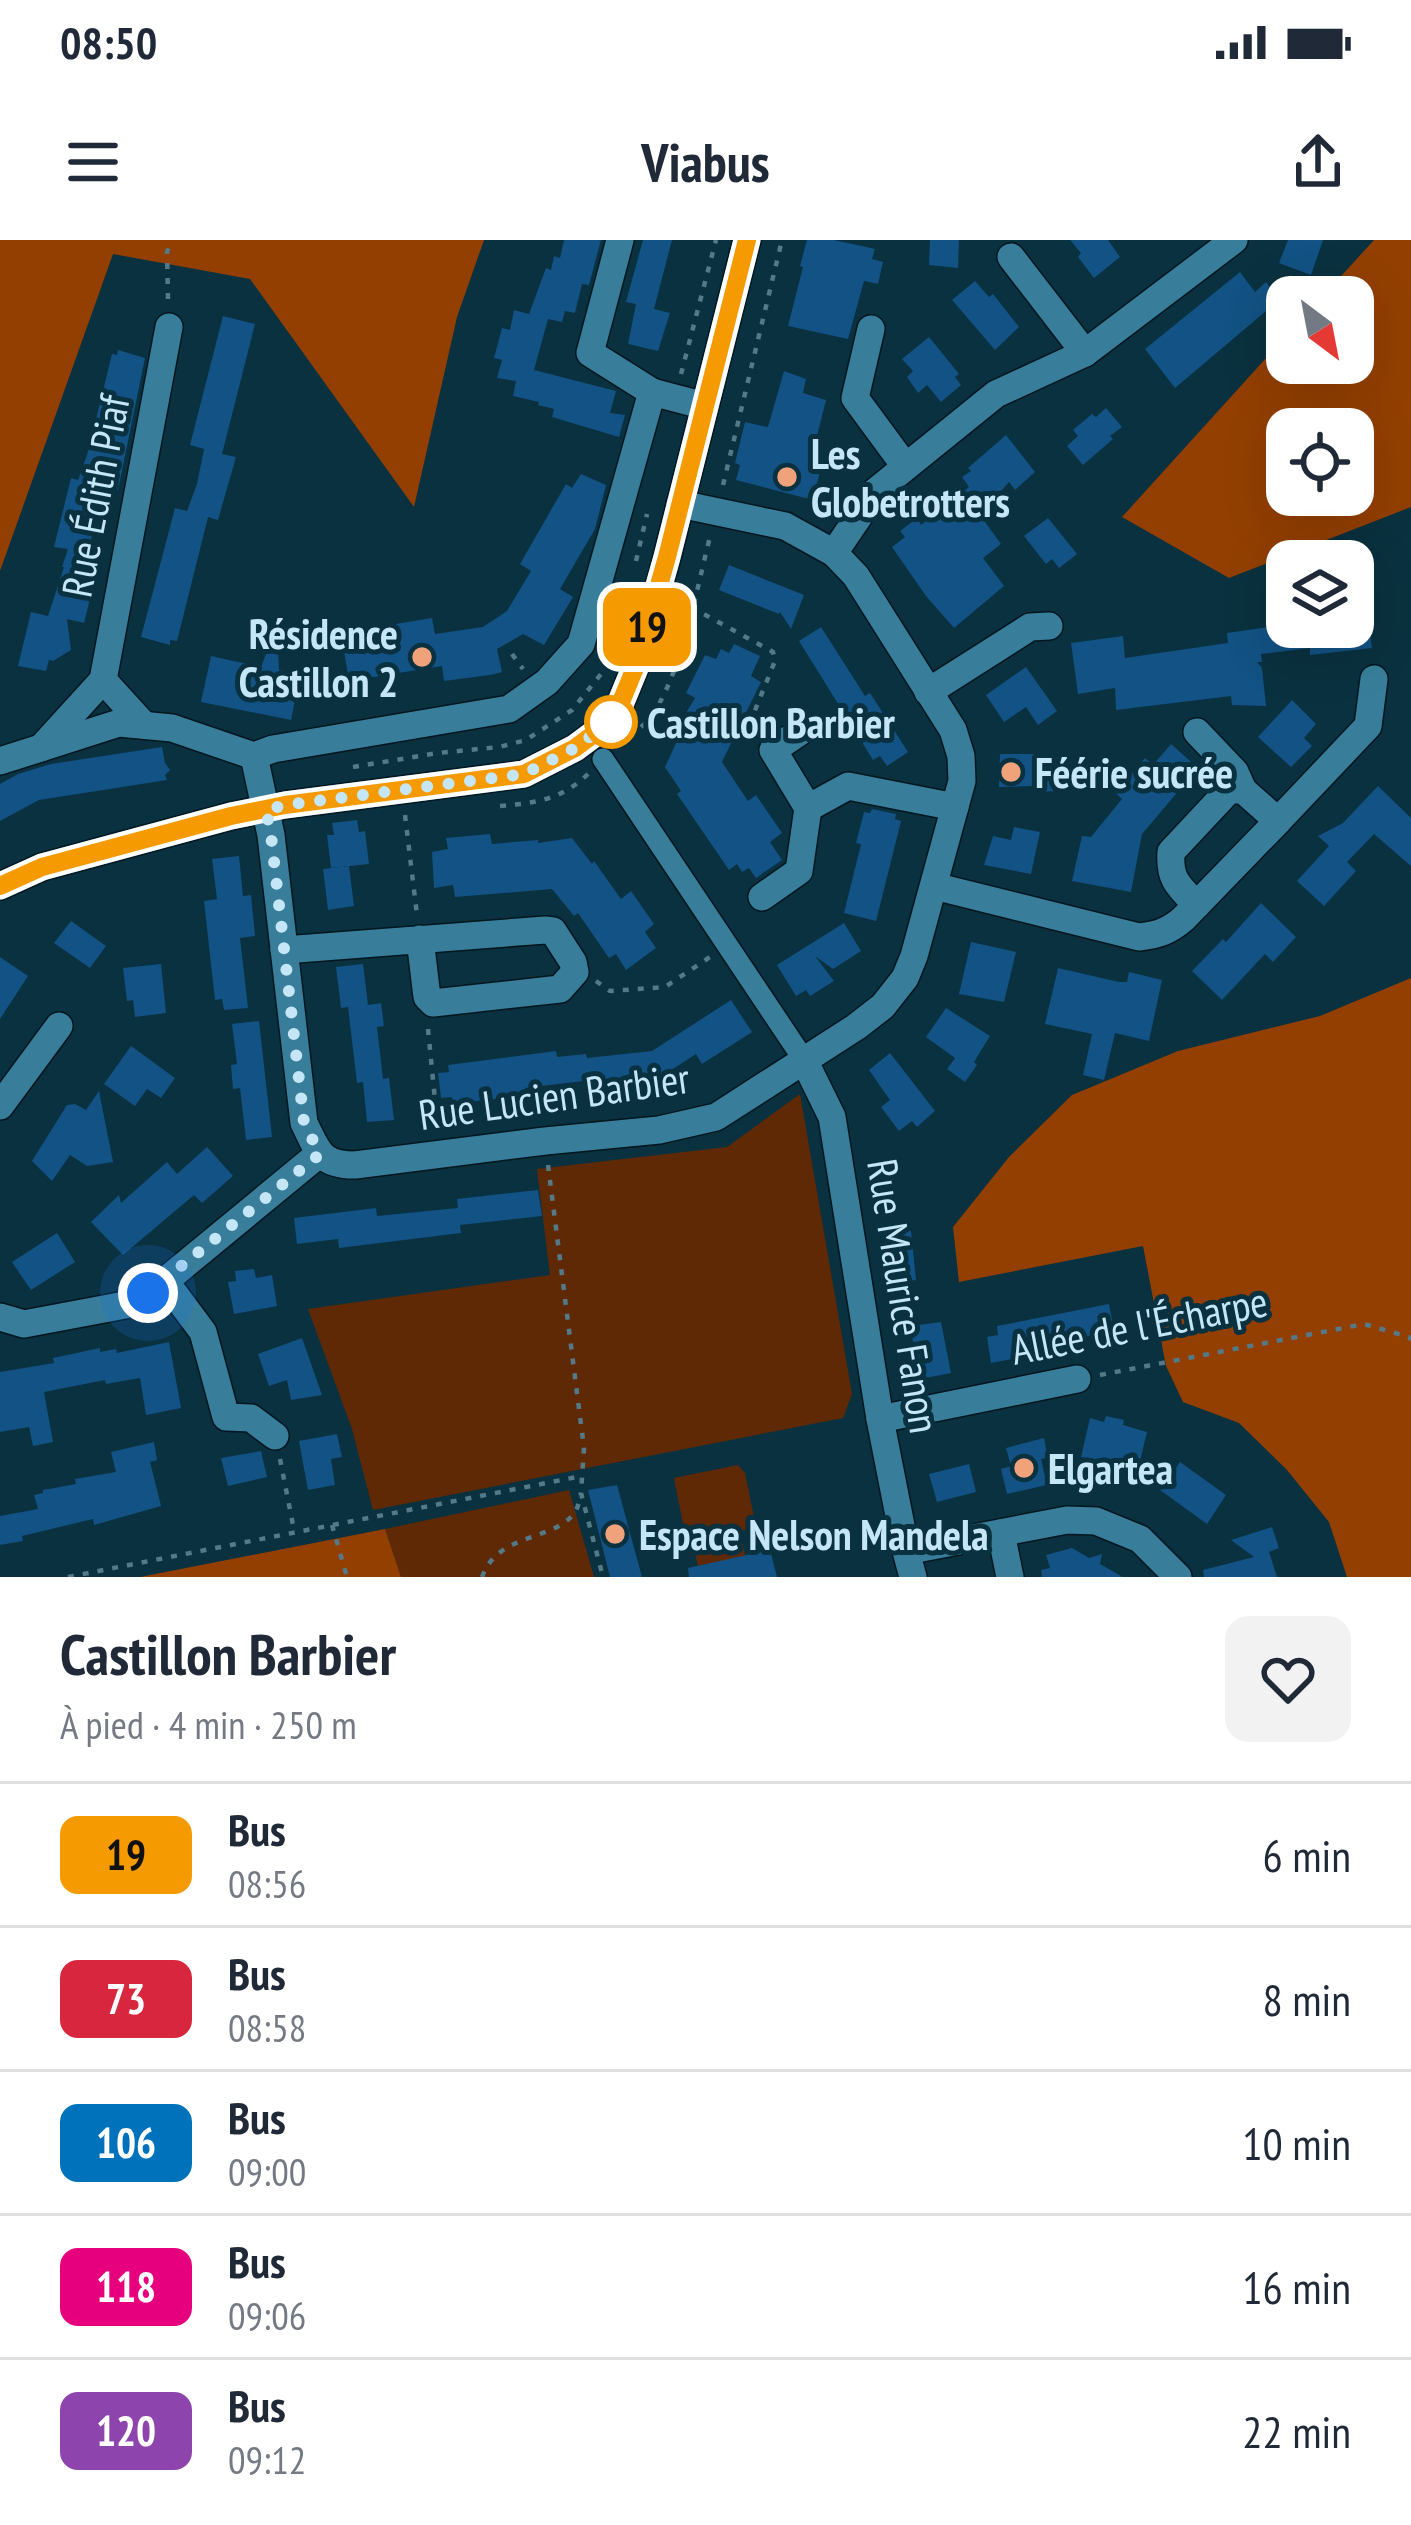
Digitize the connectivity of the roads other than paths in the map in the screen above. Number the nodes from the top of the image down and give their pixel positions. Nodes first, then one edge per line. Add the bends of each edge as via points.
1 (620, 240) edge
2 (747, 240) edge
3 (1234, 240) edge
4 (1011, 257) dead end
5 (169, 327) road end
6 (871, 329) dead end
7 (1085, 353) junction
8 (663, 395) junction
9 (705, 406) junction
10 (905, 466) junction
11 (680, 504) junction
12 (834, 553) junction
13 (1049, 626) dead end
14 (1374, 679) dead end
15 (103, 680) junction
16 (928, 692) junction
17 (144, 725) junction
18 (1197, 732) dead end
19 (792, 737) road end
20 (41, 748) junction
21 (254, 755) junction
22 (603, 759) dead end
23 (0, 761) edge
24 (1243, 790) junction
25 (955, 807) junction
26 (808, 808) junction
27 (266, 810) junction
28 (1278, 821) junction
29 (0, 886) edge
30 (934, 886) junction
31 (761, 897) dead end
32 (1197, 905) junction
33 (420, 939) junction
34 (284, 950) junction
35 (59, 1026) dead end
36 (804, 1060) junction
37 (0, 1106) edge
38 (320, 1154) junction
39 (165, 1281) junction
40 (0, 1317) edge
41 (1077, 1379) road end
42 (880, 1419) junction
43 (275, 1436) road end
44 (1001, 1533) junction
45 (909, 1564) edge
46 (1010, 1577) edge
47 (1178, 1577) edge

1 - 8 street via 590,353
2 - 9 street
3 - 7 street
4 - 7 street
5 - 15 street, Rue Édith Piaf
6 - 10 street via 855,398
7 - 10 street via 996,394
8 - 9 street
8 - 21 street via 581,644 547,682 509,709
9 - 11 street
10 - 12 street via 876,491
11 - 12 street, Rue Lucien Barbier via 785,526
11 - 27 street via 614,719 575,748 524,774
12 - 16 street, Rue Lucien Barbier
13 - 16 street via 1030,627
14 - 28 street via 1368,726
15 - 17 street
15 - 20 street
16 - 25 street, Rue Lucien Barbier via 961,756
17 - 20 street via 119,723
17 - 21 street
18 - 24 street
19 - 26 street via 773,750
20 - 23 street
21 - 27 street
22 - 36 street
24 - 28 street
24 - 32 street via 1229,790 1171,851 1177,885
25 - 26 street via 848,786
25 - 30 street, Rue Lucien Barbier
26 - 31 street via 799,871
27 - 29 street via 42,867
27 - 34 street
28 - 32 street
30 - 32 street via 1139,937 1169,931
30 - 36 street, Rue Lucien Barbier via 905,978 883,1006
33 - 33 street via 433,1003 560,989 575,972 545,930
33 - 34 street
34 - 38 street via 304,1123
35 - 37 street
36 - 38 street, Rue Lucien Barbier via 716,1117 658,1130 355,1165
36 - 42 street, Rue Maurice Fanon via 832,1118
38 - 39 street
39 - 40 street via 125,1305 24,1324
39 - 43 street via 203,1332 226,1417 251,1418
41 - 42 street, Allée de l'Écharpe
42 - 45 street, Rue Maurice Fanon
44 - 45 street, Rue Maurice Fanon
44 - 46 street
44 - 47 street, Rue Maurice Fanon via 1096,1521 1140,1539

